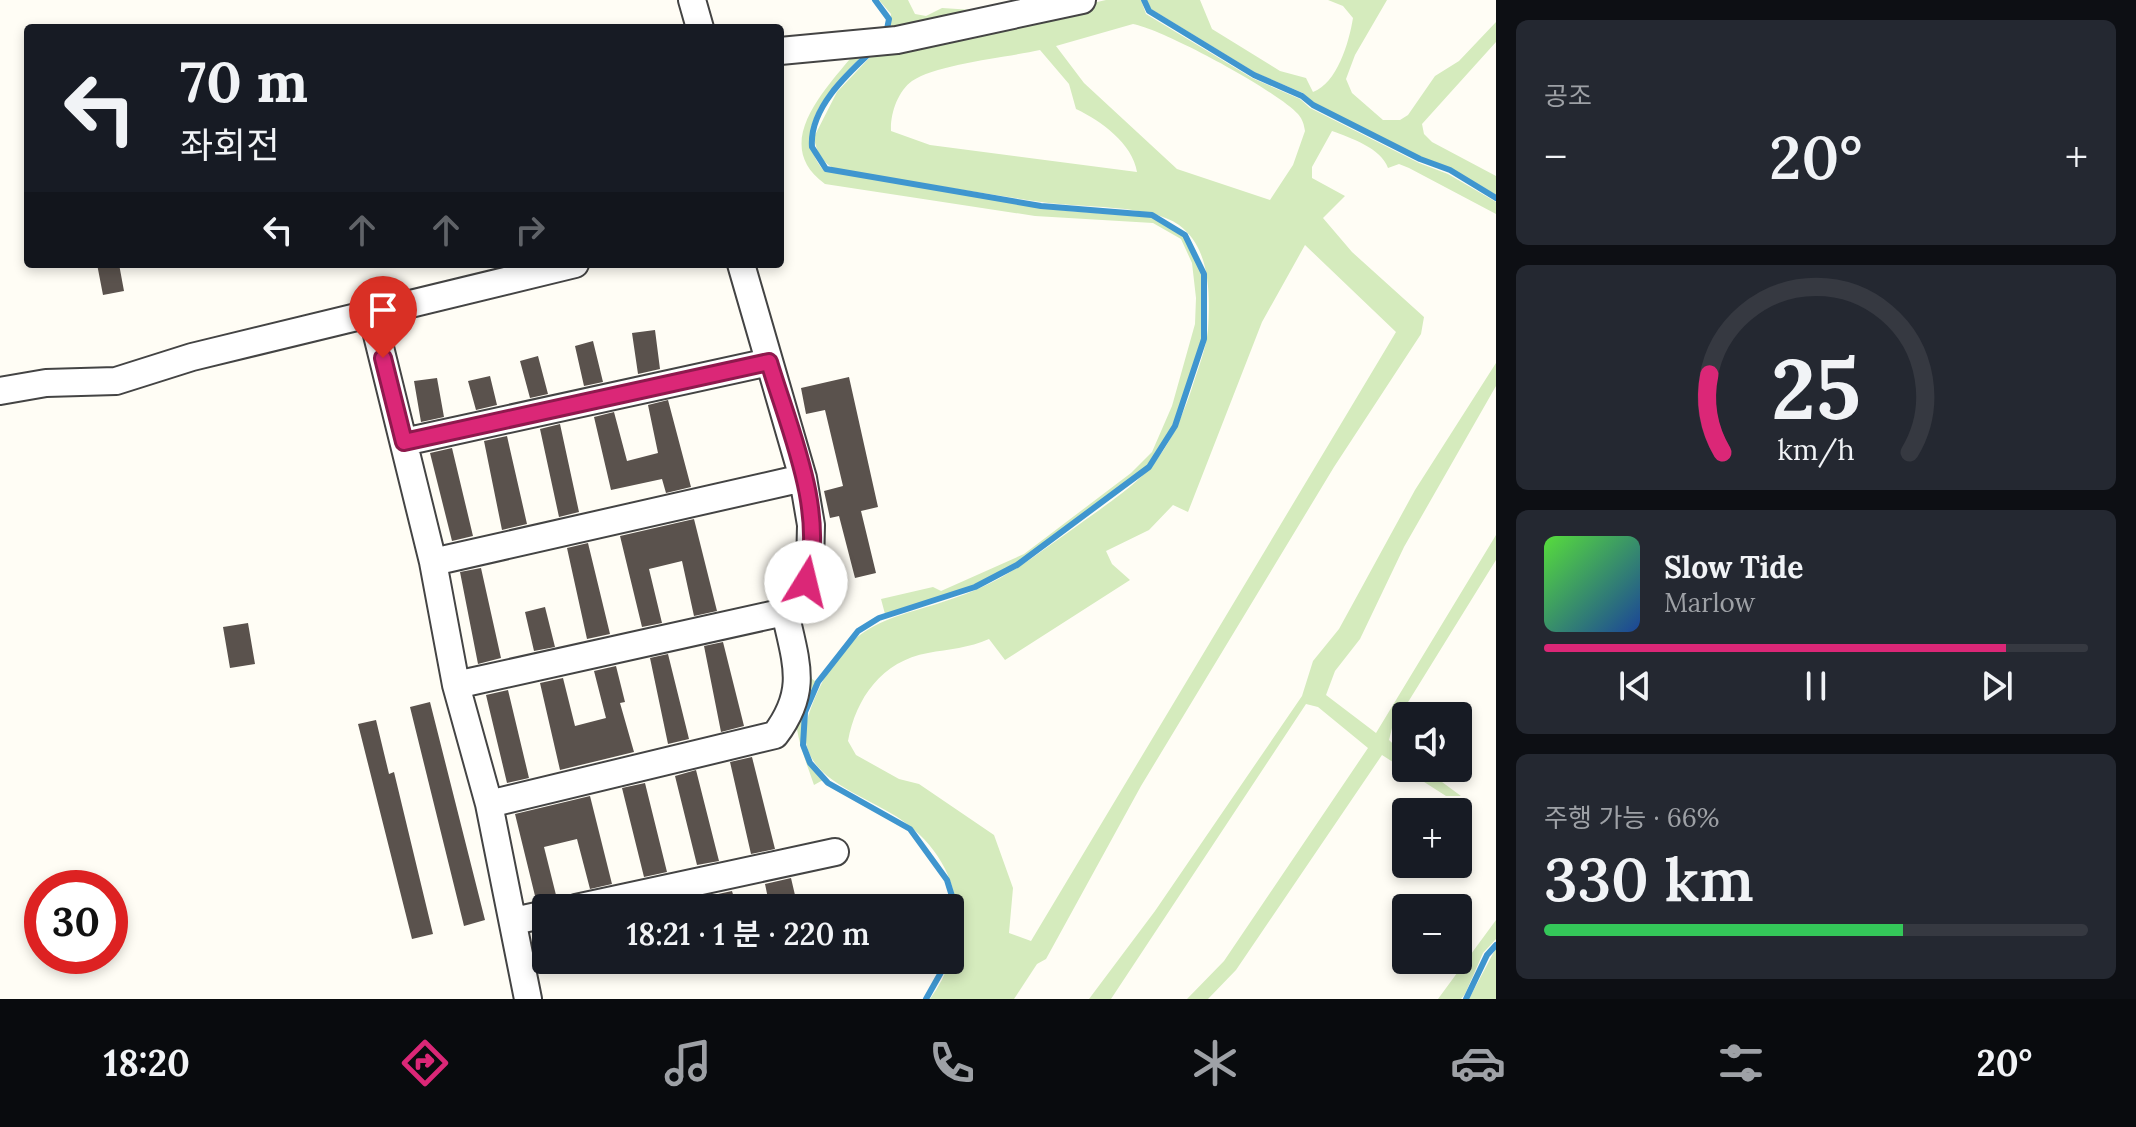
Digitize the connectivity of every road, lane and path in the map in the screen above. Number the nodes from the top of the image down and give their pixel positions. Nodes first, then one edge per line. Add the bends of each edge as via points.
1 (692, 0) edge
2 (1082, 0) edge
3 (699, 24) edge
4 (784, 51) edge
5 (557, 268) edge
6 (742, 268) edge
7 (378, 315) junction
8 (769, 362) junction
9 (0, 391) edge
10 (404, 442) junction
11 (803, 478) junction
12 (433, 562) junction
13 (789, 611) junction
14 (456, 685) junction
15 (489, 804) junction
16 (835, 852) dead end
17 (641, 894) edge
18 (532, 917) edge
19 (514, 921) junction
20 (528, 999) edge

1 - 3 street
2 - 4 street via 897,40
5 - 7 street via 445,293
6 - 8 street
7 - 9 street via 192,357 116,381 46,383
7 - 10 street via 376,331
8 - 10 street
8 - 11 street
10 - 12 street
11 - 12 street
11 - 13 street via 813,550 803,593
12 - 14 street
13 - 14 street
13 - 15 street via 799,682 791,711 775,735
14 - 15 street
15 - 19 street
16 - 17 street
18 - 19 street
19 - 20 street

